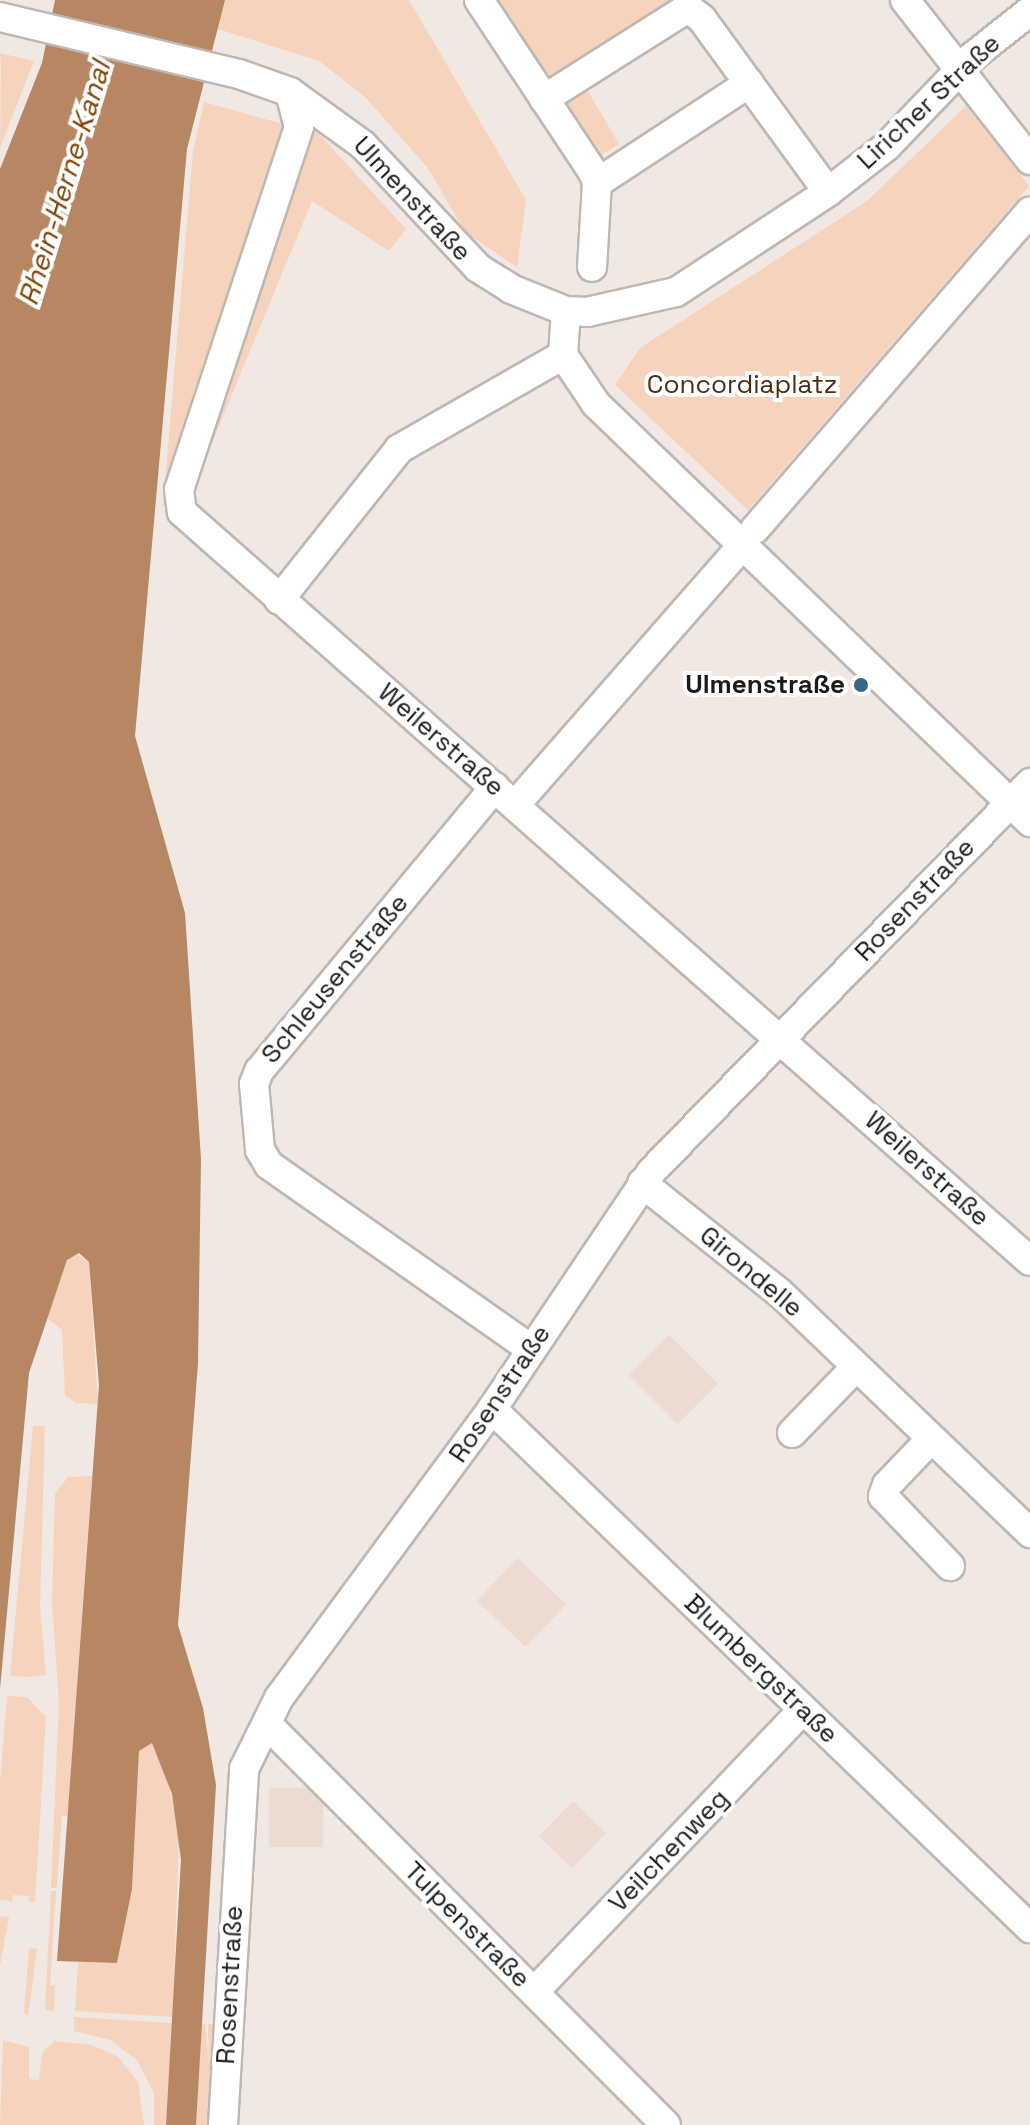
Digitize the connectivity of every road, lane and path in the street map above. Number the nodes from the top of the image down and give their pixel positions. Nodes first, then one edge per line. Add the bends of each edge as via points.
1 (479, 0) edge
2 (905, 0) edge
3 (1030, 11) edge
4 (0, 17) edge
5 (958, 72) junction
6 (749, 83) junction
7 (290, 92) junction
8 (544, 99) junction
9 (1030, 160) edge
10 (597, 183) junction
11 (828, 192) junction
12 (1030, 212) edge
13 (592, 267) dead end
14 (566, 311) junction
15 (563, 355) junction
16 (748, 538) junction
17 (279, 600) junction
18 (1030, 783) edge
19 (506, 796) junction
20 (1020, 812) edge
21 (782, 1037) junction
22 (642, 1183) junction
23 (1030, 1261) edge
24 (531, 1349) junction
25 (856, 1367) junction
26 (492, 1409) junction
27 (792, 1433) dead end
28 (931, 1439) junction
29 (1030, 1533) edge
30 (950, 1566) dead end
31 (803, 1710) junction
32 (268, 1725) junction
33 (1030, 1928) edge
34 (534, 1992) junction
35 (223, 2125) edge
36 (666, 2125) edge

1 - 8 street
2 - 5 street
3 - 5 street, Liricher Straße
4 - 7 street, Ulmenstraße
5 - 9 street
5 - 11 street, Liricher Straße via 907,128
6 - 8 street via 702,19 683,8
6 - 10 street
6 - 11 street
7 - 14 street, Ulmenstraße via 363,145 467,259 501,284
7 - 17 street, Weilerstraße via 299,127 178,497 182,512
8 - 10 street
10 - 13 street
11 - 14 street, Liricher Straße via 676,292 603,312
12 - 16 street
14 - 15 street
15 - 16 street via 596,404
15 - 17 street via 399,449
16 - 19 street
16 - 20 street
17 - 19 street, Weilerstraße
18 - 20 street, Rosenstraße
19 - 21 street, Weilerstraße
19 - 24 street, Schleusenstraße via 259,1071 254,1084 263,1158
20 - 21 street, Rosenstraße
21 - 22 street, Rosenstraße
21 - 23 street, Weilerstraße
22 - 24 street, Rosenstraße
22 - 25 street, Girondelle via 780,1293
24 - 26 street, Rosenstraße
25 - 27 street
25 - 28 street, Girondelle
26 - 31 street, Blumbergstraße
26 - 32 street, Rosenstraße via 279,1698
28 - 29 street, Girondelle
28 - 30 street via 887,1485 883,1496
31 - 33 street, Blumbergstraße
31 - 34 street, Veilchenweg
32 - 34 street, Tulpenstraße
32 - 35 street, Rosenstraße via 244,1769
34 - 36 street, Tulpenstraße

